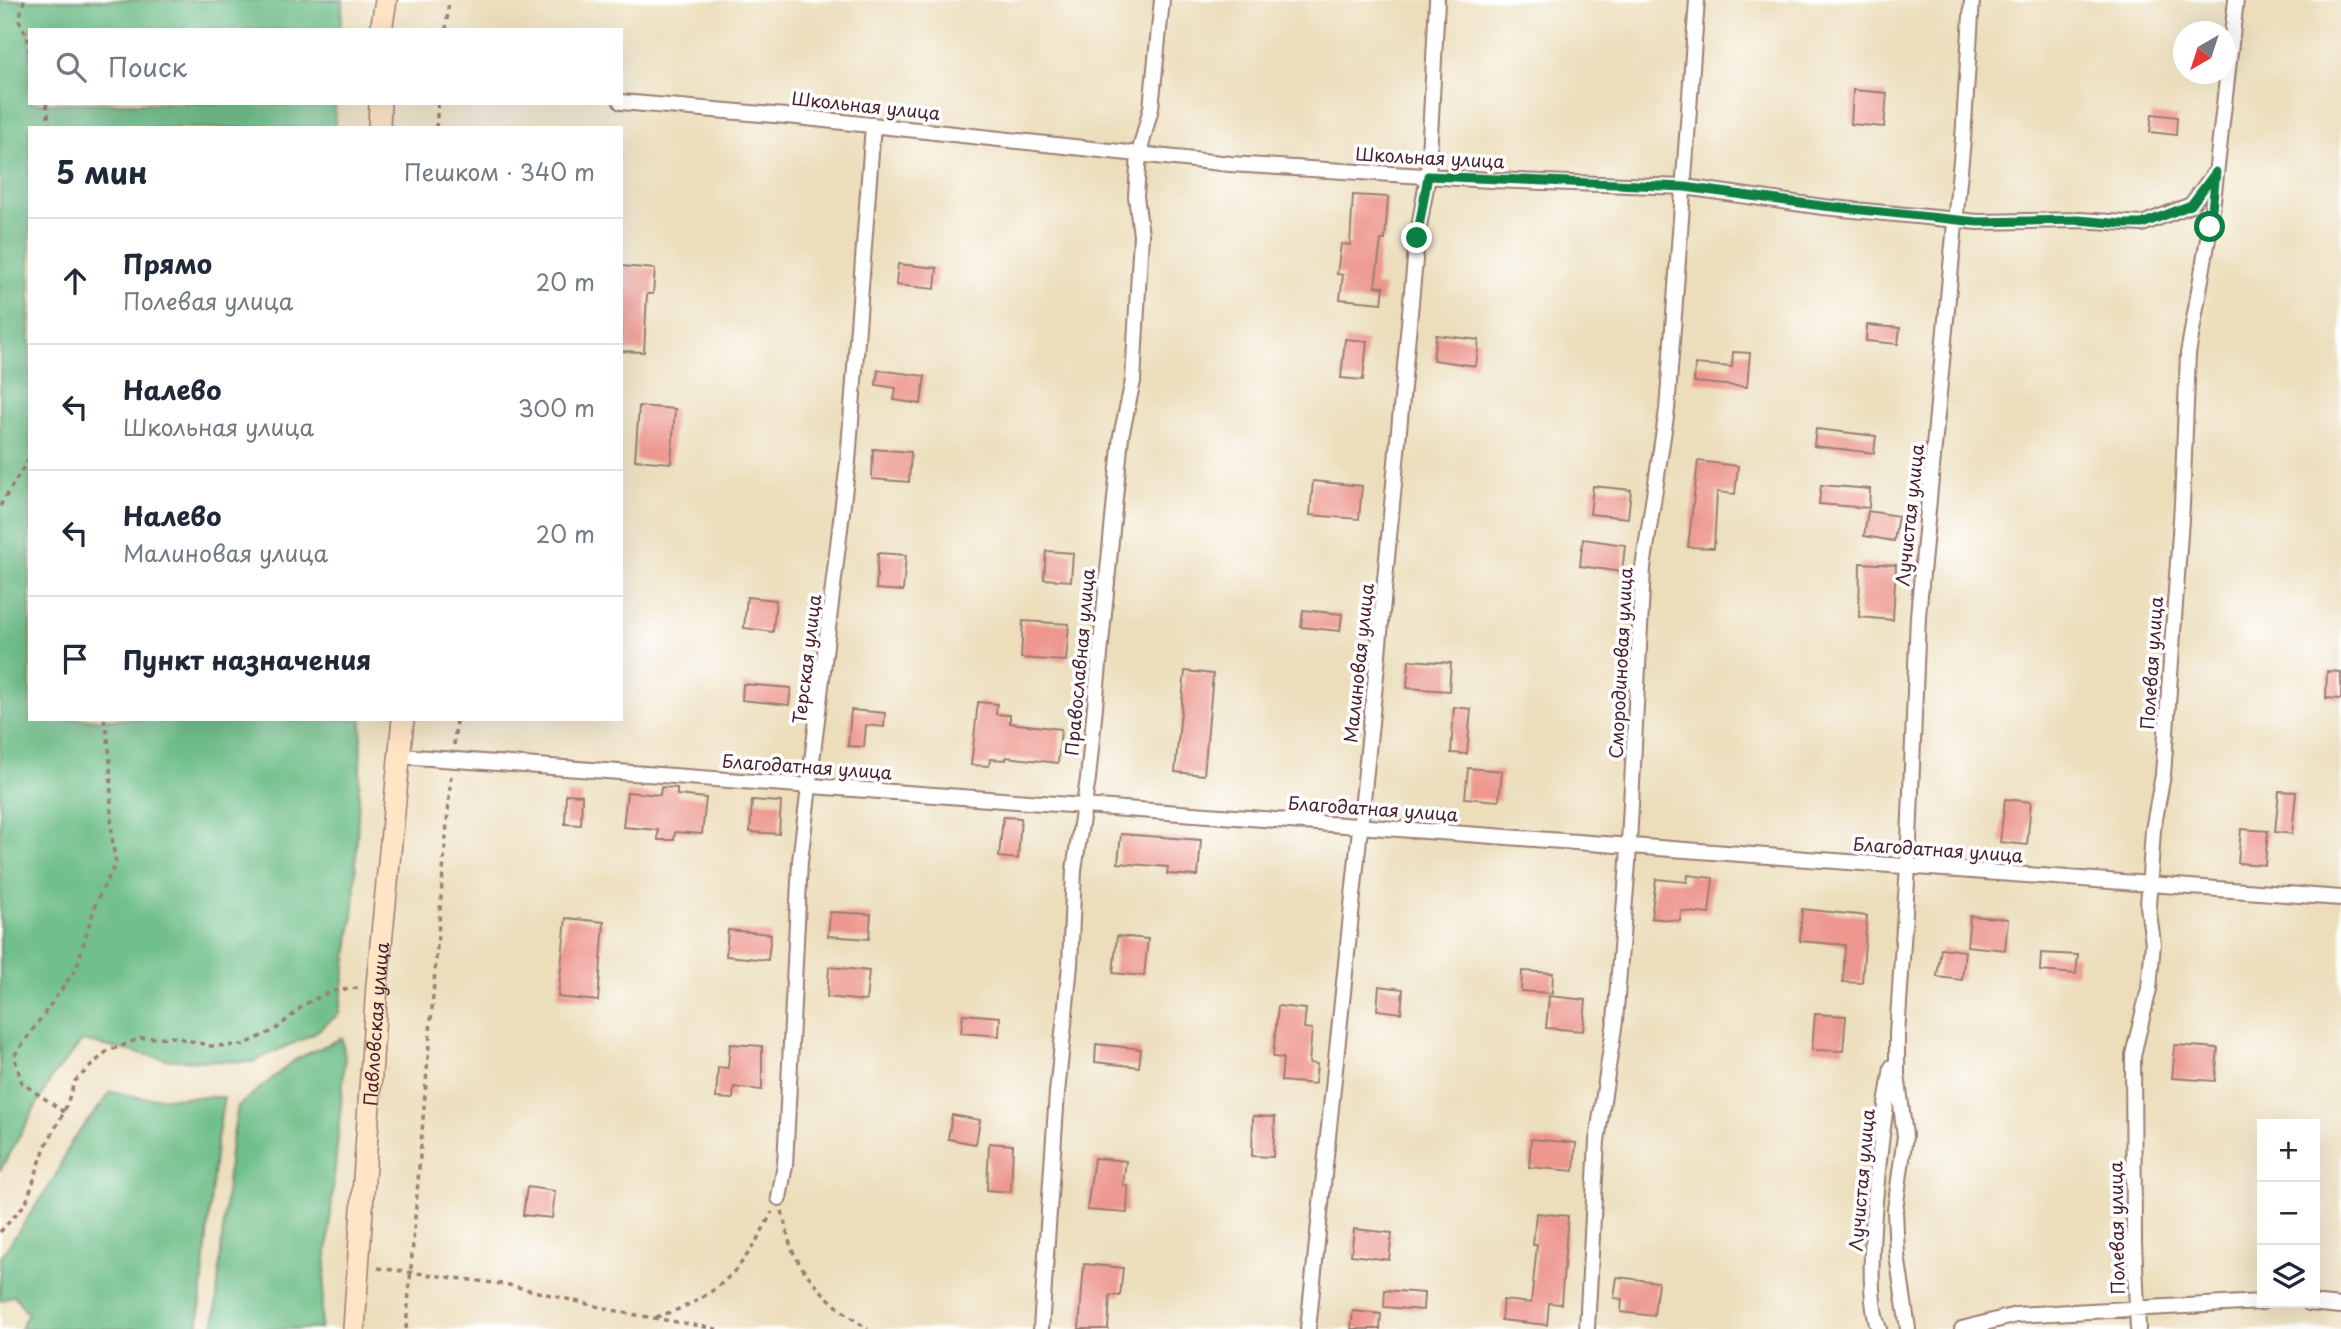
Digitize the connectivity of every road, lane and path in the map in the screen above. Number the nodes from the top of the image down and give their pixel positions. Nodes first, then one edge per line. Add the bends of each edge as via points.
1 (24, 0) edge
2 (386, 0) edge
3 (449, 0) edge
4 (1162, 0) edge
5 (1437, 0) edge
6 (1697, 0) edge
7 (1972, 0) edge
8 (2236, 0) edge
9 (382, 28) edge
10 (446, 28) edge
11 (28, 39) edge
12 (623, 102) edge
13 (46, 105) edge
14 (380, 105) edge
15 (438, 105) edge
16 (873, 125) junction
17 (50, 126) edge
18 (379, 126) edge
19 (436, 126) edge
20 (1139, 154) junction
21 (2216, 172) junction
22 (1428, 176) junction
23 (1685, 187) junction
24 (1956, 217) junction
25 (28, 460) edge
26 (0, 506) edge
27 (105, 721) edge
28 (403, 721) edge
29 (456, 721) edge
30 (401, 756) junction
31 (453, 759) junction
32 (810, 786) junction
33 (1085, 806) junction
34 (1360, 826) junction
35 (1629, 846) junction
36 (1909, 866) junction
37 (2150, 884) junction
38 (2341, 898) edge
39 (377, 985) junction
40 (1897, 1034) junction
41 (64, 1112) junction
42 (779, 1198) junction
43 (0, 1232) edge
44 (359, 1265) junction
45 (411, 1272) junction
46 (2257, 1302) edge
47 (2320, 1304) edge
48 (2341, 1306) edge
49 (2137, 1307) junction
50 (654, 1318) junction
51 (354, 1329) edge
52 (406, 1329) edge
53 (717, 1329) edge
54 (868, 1329) edge
55 (1041, 1329) edge
56 (1308, 1329) edge
57 (1587, 1329) edge
58 (1879, 1329) edge
59 (1908, 1329) edge
60 (1962, 1329) edge
61 (2137, 1329) edge

1 - 11 path via 19,19
2 - 9 street
3 - 10 path
4 - 20 street, Православная улица via 1151,108
5 - 22 street, Малиновая улица
6 - 23 street, Смородиновая улица
7 - 24 street, Лучистая улица
8 - 21 street, Полевая улица
12 - 16 street, Школьная улица
13 - 17 path
14 - 18 street
15 - 19 path
16 - 20 street, Школьная улица
16 - 32 street, Терская улица via 848,462
20 - 22 street, Школьная улица
20 - 33 street, Православная улица via 1136,196 1142,235 1133,381 1121,436
21 - 24 street, Школьная улица via 2191,205 2142,224 1978,222
21 - 37 street, Полевая улица via 2188,354 2163,775
22 - 23 street, Школьная улица
22 - 34 street, Малиновая улица via 1417,238
23 - 24 street, Школьная улица via 1823,206
23 - 35 street, Смородиновая улица via 1667,410 1643,568
24 - 36 street, Лучистая улица via 1918,616
25 - 26 path
27 - 41 path via 109,738 110,836 116,863 96,902 76,969 14,1056 22,1083
28 - 30 street, Павловская улица
29 - 31 path
30 - 31 street, Благодатная улица
30 - 39 street, Павловская улица
31 - 32 street, Благодатная улица
31 - 45 path
32 - 33 street, Благодатная улица
32 - 42 street, Терская улица via 800,861 785,1165
33 - 34 street, Благодатная улица
33 - 55 street, Православная улица via 1074,870
34 - 35 street, Благодатная улица
34 - 56 street, Малиновая улица
35 - 36 street, Благодатная улица
35 - 57 street, Смородиновая улица via 1615,1021 1597,1141
36 - 37 street, Благодатная улица
36 - 40 street, Лучистая улица
37 - 38 street, Благодатная улица
37 - 49 street, Полевая улица via 2153,943 2149,989 2133,1055
39 - 41 path via 332,992 305,1004 275,1030 243,1045 141,1038 106,1052 75,1081
39 - 44 street, Павловская улица
40 - 58 street, Лучистая улица via 1874,1213 1873,1289
40 - 59 street, Лучистая улица via 1905,1136 1896,1190 1896,1229
41 - 43 path via 45,1147 26,1203
42 - 50 path via 754,1249 736,1272 706,1298
42 - 54 path via 793,1253 822,1292
44 - 45 path
44 - 51 street, Павловская улица
45 - 50 path via 509,1285
45 - 52 path
46 - 49 street
47 - 48 street
49 - 60 street via 2016,1315
49 - 61 street, Полевая улица
50 - 53 path

